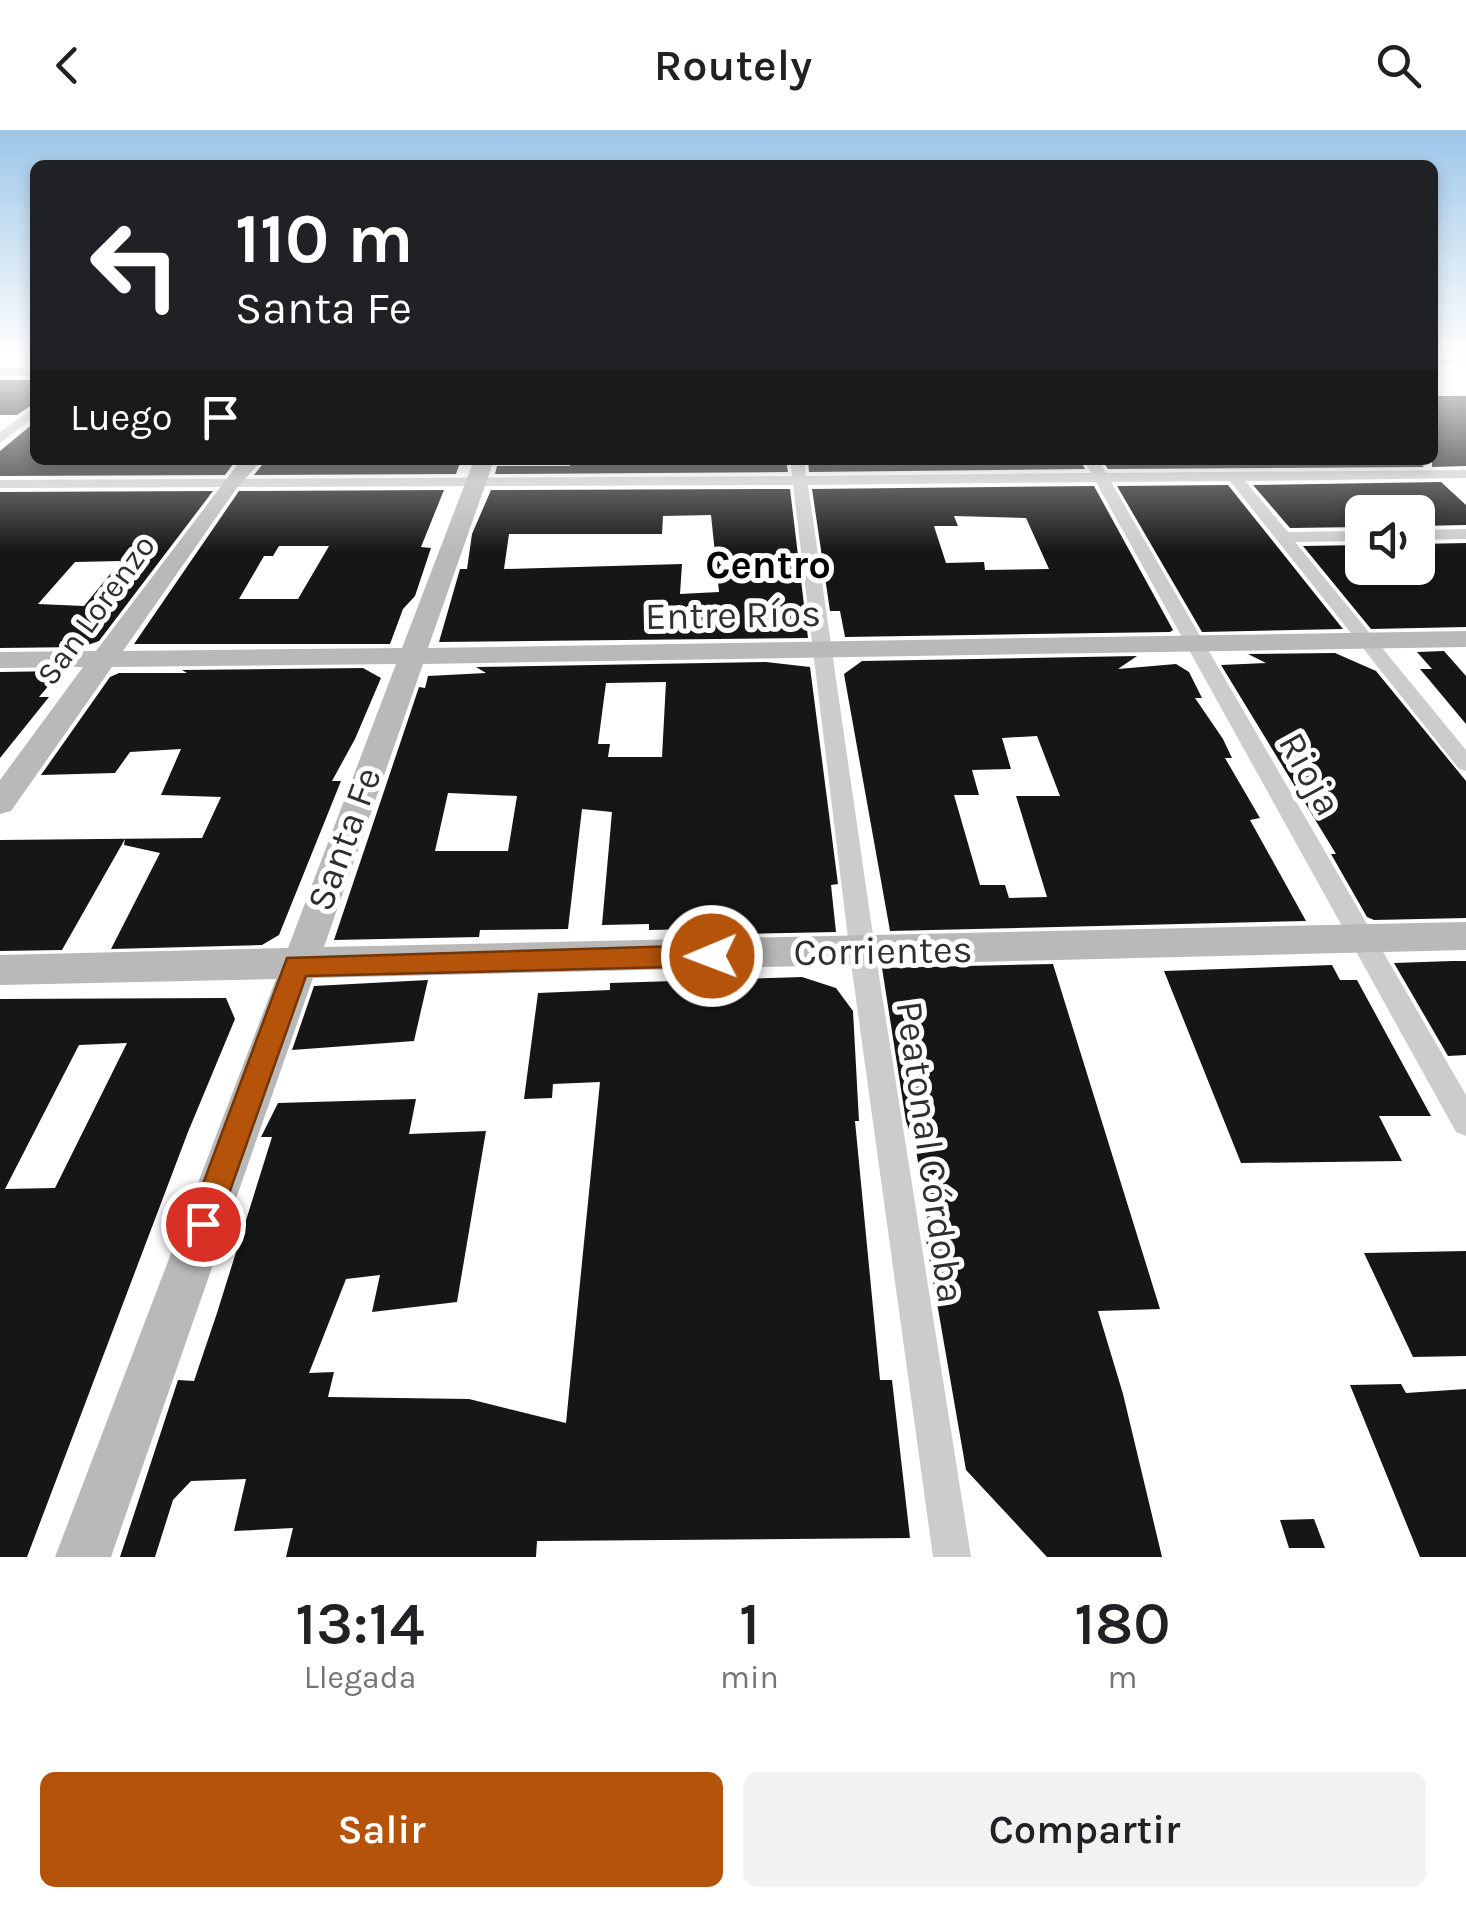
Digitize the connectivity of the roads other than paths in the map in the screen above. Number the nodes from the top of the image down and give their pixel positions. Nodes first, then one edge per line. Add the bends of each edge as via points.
1 (25, 420) edge
2 (0, 440) edge
3 (248, 465) edge
4 (482, 465) edge
5 (1431, 465) edge
6 (1096, 469) edge
7 (798, 470) edge
8 (1442, 474) junction
9 (1466, 474) edge
10 (1234, 476) junction
11 (0, 484) edge
12 (475, 484) junction
13 (230, 485) junction
14 (1466, 496) edge
15 (1466, 534) edge
16 (1435, 535) edge
17 (1345, 536) edge
18 (1283, 537) junction
19 (1466, 639) edge
20 (1366, 641) junction
21 (1195, 646) junction
22 (822, 652) junction
23 (412, 657) junction
24 (104, 659) junction
25 (0, 660) edge
26 (1466, 764) edge
27 (0, 803) edge
28 (1466, 936) edge
29 (1359, 939) junction
30 (862, 952) junction
31 (296, 966) junction
32 (0, 970) edge
33 (1466, 1122) edge
34 (83, 1557) edge
35 (952, 1557) edge

1 - 2 street
3 - 13 main road, San Lorenzo
4 - 12 main road, Santa Fe
5 - 8 street
6 - 7 street
6 - 10 street
6 - 21 street, Rioja
7 - 12 street
7 - 22 street, Peatonal Córdoba
8 - 9 street
8 - 10 street
8 - 14 street
10 - 18 street
11 - 13 street
12 - 13 street
12 - 23 main road, Santa Fe
13 - 24 main road, San Lorenzo
15 - 16 street
17 - 18 street
18 - 20 street
19 - 20 main road, Entre Ríos
20 - 21 main road, Entre Ríos
20 - 26 street
21 - 22 main road, Entre Ríos
21 - 29 street, Rioja
22 - 23 main road, Entre Ríos
22 - 30 street, Peatonal Córdoba
23 - 24 main road, Entre Ríos
23 - 31 main road, Santa Fe
24 - 25 main road, Entre Ríos
24 - 27 main road, San Lorenzo
28 - 29 main road, Corrientes
29 - 30 main road, Corrientes
29 - 33 street, Rioja
30 - 31 main road, Corrientes
30 - 35 street, Peatonal Córdoba
31 - 32 main road, Corrientes
31 - 34 main road, Santa Fe

